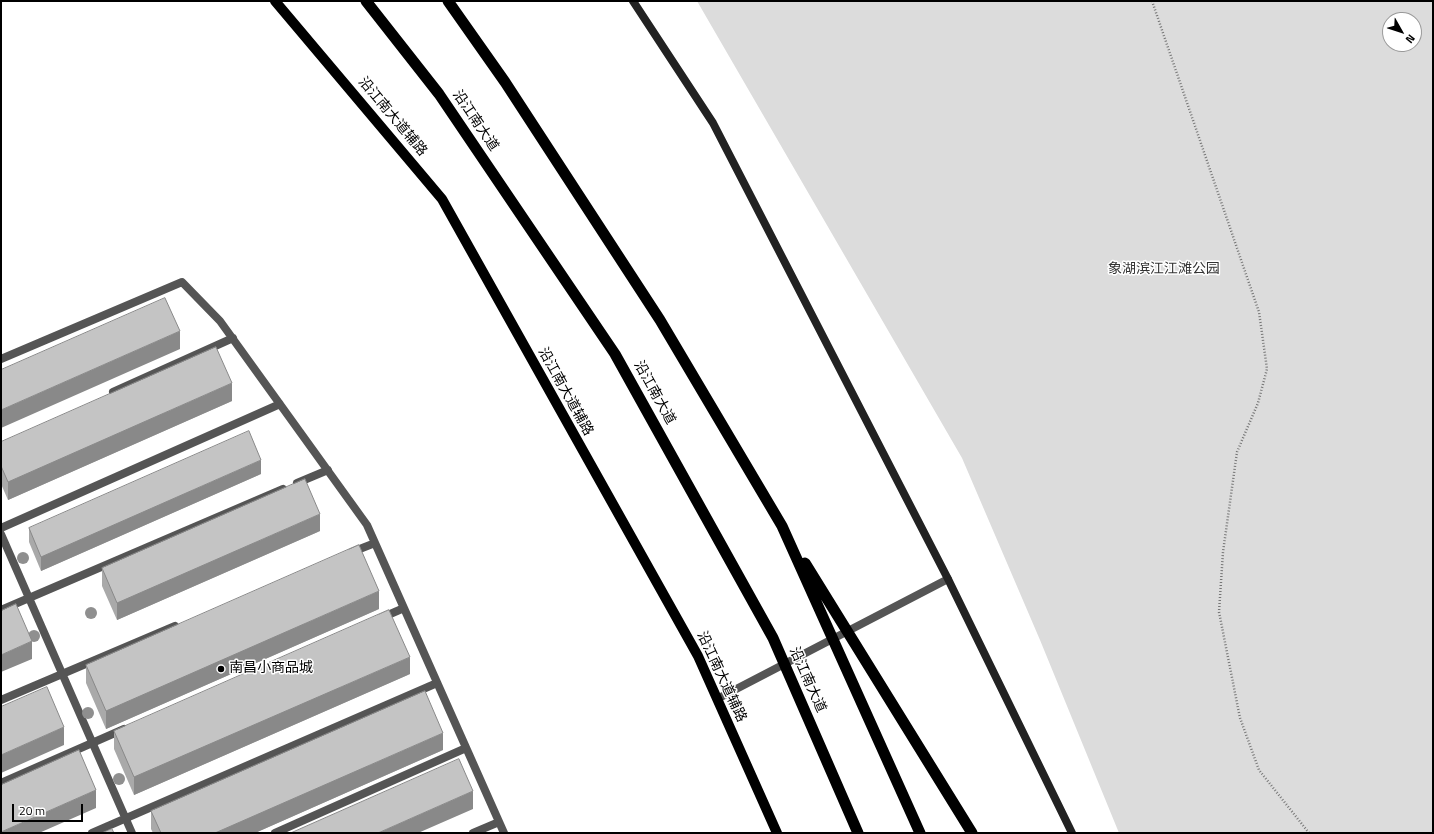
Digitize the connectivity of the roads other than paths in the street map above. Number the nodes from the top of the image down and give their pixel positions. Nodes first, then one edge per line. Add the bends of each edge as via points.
1 (275, 1) edge
2 (366, 1) edge
3 (448, 1) edge
4 (633, 1) edge
5 (233, 338) junction
6 (1, 359) edge
7 (102, 397) edge
8 (280, 404) junction
9 (328, 470) junction
10 (782, 526) junction
11 (1, 528) edge
12 (1, 534) edge
13 (375, 542) junction
14 (346, 555) edge
15 (948, 579) junction
16 (29, 598) junction
17 (404, 608) junction
18 (1, 610) edge
19 (375, 621) edge
20 (186, 622) edge
21 (62, 673) junction
22 (437, 683) junction
23 (717, 699) junction
24 (1, 700) edge
25 (129, 727) edge
26 (93, 743) junction
27 (466, 748) junction
28 (1, 783) edge
29 (125, 818) junction
30 (499, 822) junction
31 (92, 833) edge
32 (132, 833) edge
33 (275, 833) edge
34 (473, 833) edge
35 (504, 833) edge
36 (777, 833) edge
37 (858, 833) edge
38 (920, 833) edge
39 (972, 833) edge
40 (1072, 833) edge

1 - 23 main road, 沿江南大道辅路 via 442,198 698,656
2 - 37 highway, 沿江南大道 via 439,94 615,354 773,638
3 - 10 highway via 509,89 660,320
4 - 15 main road via 713,123
5 - 6 street via 182,282
5 - 7 street
5 - 8 street
8 - 9 street
8 - 11 street
9 - 13 street via 368,525
9 - 16 street
10 - 38 highway
10 - 39 highway
12 - 16 street
13 - 14 street
13 - 17 street
15 - 23 street
15 - 40 main road
16 - 18 street
16 - 21 street
17 - 19 street
17 - 22 street
20 - 21 street
21 - 24 street
21 - 26 street
22 - 27 street
22 - 29 street
23 - 36 main road, 沿江南大道辅路
25 - 26 street
26 - 28 street
26 - 29 street
27 - 30 street
27 - 33 street
29 - 31 street
29 - 32 street
30 - 34 street
30 - 35 street

